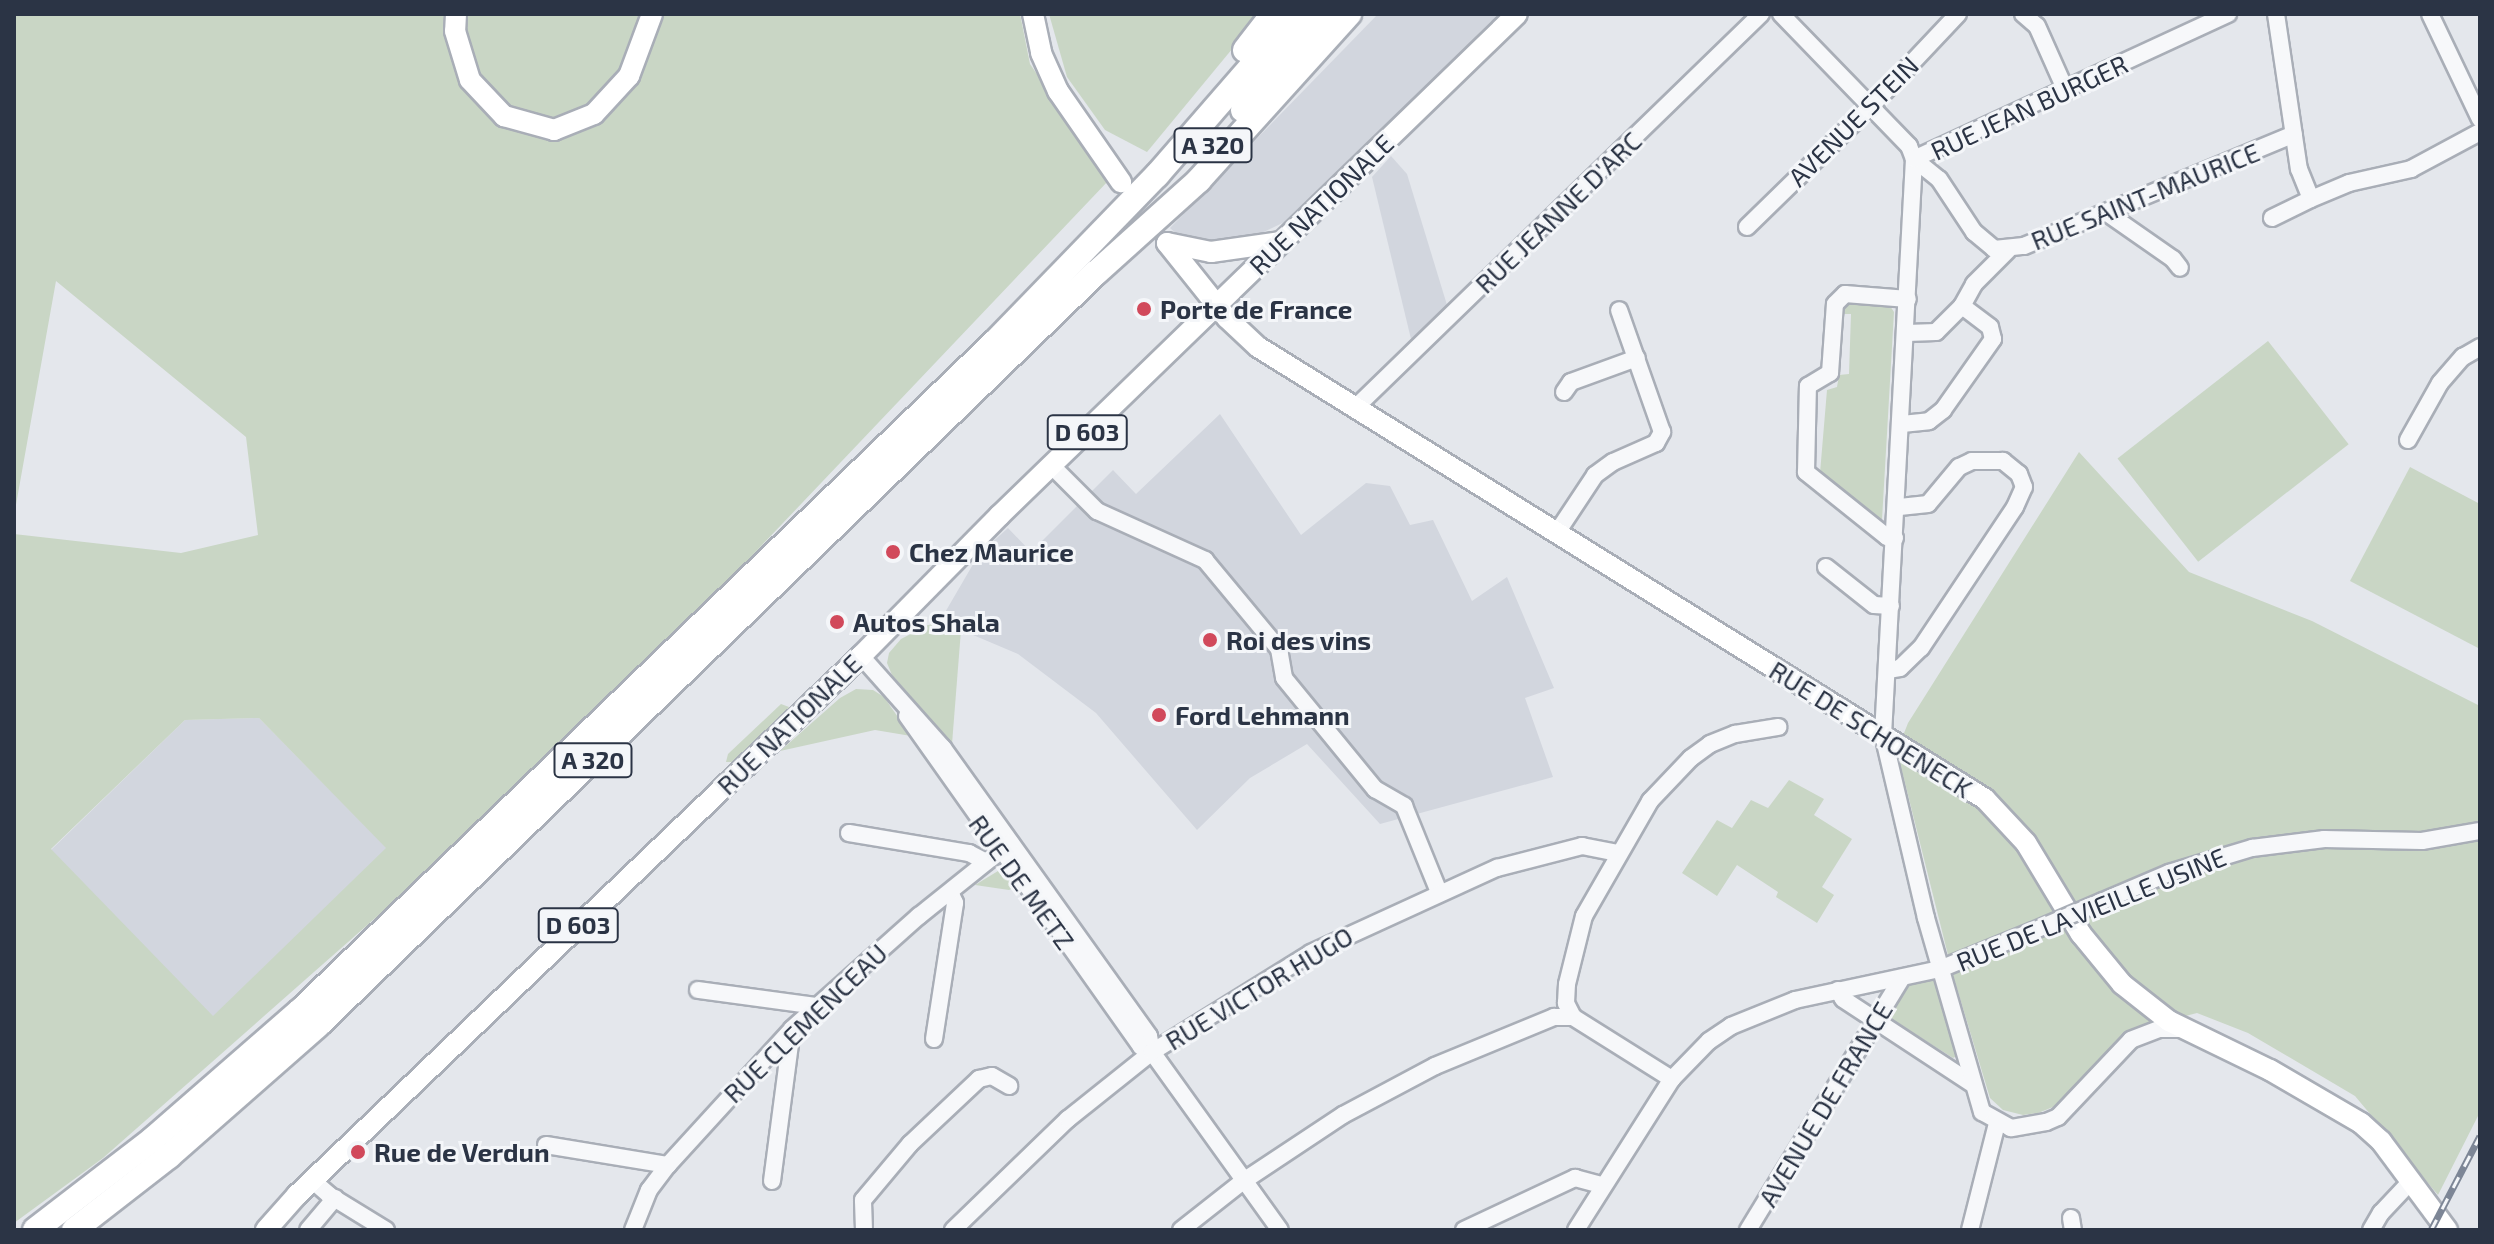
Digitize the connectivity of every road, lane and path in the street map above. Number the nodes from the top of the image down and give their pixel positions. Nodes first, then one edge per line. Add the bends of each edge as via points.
1 (456, 14) edge
2 (652, 14) edge
3 (1033, 14) edge
4 (1273, 14) edge
5 (1297, 14) edge
6 (1325, 14) edge
7 (1349, 14) edge
8 (1517, 14) edge
9 (1761, 14) edge
10 (1781, 14) edge
11 (1958, 14) edge
12 (2023, 14) edge
13 (2228, 14) edge
14 (2276, 14) edge
15 (2430, 14) edge
16 (2066, 91) junction
17 (1871, 106) junction
18 (2480, 119) edge
19 (2480, 132) edge
20 (2294, 134) junction
21 (1914, 159) junction
22 (1157, 175) junction
23 (1121, 182) dead end
24 (2311, 199) junction
25 (2107, 213) junction
26 (2272, 218) dead end
27 (1747, 227) dead end
28 (1281, 242) junction
29 (2008, 250) junction
30 (2180, 268) dead end
31 (1097, 272) junction
32 (1908, 299) junction
33 (1216, 306) junction
34 (1962, 306) junction
35 (1619, 310) dead end
36 (1907, 333) junction
37 (2480, 347) edge
38 (1637, 358) junction
39 (1564, 392) dead end
40 (1354, 409) junction
41 (1902, 424) junction
42 (2408, 440) dead end
43 (1052, 466) junction
44 (1897, 507) junction
45 (1556, 534) junction
46 (1895, 538) junction
47 (1826, 567) dead end
48 (1891, 606) junction
49 (861, 656) junction
50 (1888, 670) junction
51 (1778, 727) dead end
52 (1883, 735) junction
53 (2480, 831) edge
54 (849, 833) dead end
55 (999, 852) junction
56 (1618, 853) junction
57 (950, 892) junction
58 (1439, 892) junction
59 (1940, 969) junction
60 (1902, 978) junction
61 (698, 990) dead end
62 (1838, 990) junction
63 (817, 1006) junction
64 (1874, 1019) junction
65 (1577, 1020) junction
66 (792, 1029) junction
67 (2184, 1029) junction
68 (934, 1039) dead end
69 (1152, 1052) junction
70 (1672, 1079) junction
71 (1971, 1083) junction
72 (1009, 1086) dead end
73 (1997, 1123) junction
74 (546, 1145) dead end
75 (668, 1165) junction
76 (312, 1180) junction
77 (2412, 1180) junction
78 (772, 1181) dead end
79 (1242, 1182) junction
80 (1602, 1185) junction
81 (297, 1195) junction
82 (335, 1198) junction
83 (35, 1230) edge
84 (74, 1230) edge
85 (251, 1230) edge
86 (266, 1230) edge
87 (308, 1230) edge
88 (386, 1230) edge
89 (633, 1230) edge
90 (864, 1230) edge
91 (953, 1230) edge
92 (1181, 1230) edge
93 (1280, 1230) edge
94 (1464, 1230) edge
95 (1576, 1230) edge
96 (1748, 1230) edge
97 (1970, 1230) edge
98 (2371, 1230) edge
99 (2447, 1230) edge

1 - 2 main road via 455,31 470,80 504,116 554,130 594,114 629,76
3 - 23 main road via 1041,53 1058,91
4 - 22 highway
5 - 22 highway, A 320
6 - 31 highway, A 320 via 1177,188
7 - 31 highway via 1199,180
8 - 28 main road, RUE NATIONALE / D 603
9 - 40 street, RUE JEANNE D'ARC
10 - 17 street, RUE SAINT-MAURICE
11 - 17 street, AVENUE STEIN
12 - 16 street via 2037,26
13 - 16 street, RUE JEAN BURGER
14 - 20 street
15 - 18 street
16 - 21 street, RUE JEAN BURGER
17 - 21 street, RUE SAINT-MAURICE via 1909,146
17 - 27 street, AVENUE STEIN
19 - 24 street via 2411,169 2349,183
20 - 24 street via 2299,169
20 - 25 street, RUE SAINT-MAURICE
21 - 29 street, RUE SAINT-MAURICE via 1939,179 1981,241
21 - 32 street, RUE JEAN BURGER
22 - 83 highway, A 320 via 995,342 301,1010 153,1139
24 - 26 street
25 - 29 street, RUE SAINT-MAURICE
25 - 30 street
28 - 33 main road, RUE NATIONALE / D 603
28 - 33 main road, RUE DE SCHOENECK via 1211,252 1167,243
29 - 34 street via 1974,284
31 - 84 highway, A 320 via 318,1025 169,1156
32 - 36 street, RUE JEAN BURGER
32 - 46 street via 1845,294 1835,304 1828,378 1808,386 1806,472
33 - 40 main road, RUE DE SCHOENECK via 1258,347
33 - 43 main road, RUE NATIONALE / D 603
34 - 36 street via 1936,332
34 - 41 street via 1990,327 1993,339 1943,410 1929,421
35 - 38 street
36 - 41 street, RUE JEAN BURGER
37 - 42 street via 2440,383
38 - 39 street via 1571,382
38 - 45 street via 1662,427 1659,440 1595,475
40 - 45 main road, RUE DE SCHOENECK
41 - 44 street, RUE JEAN BURGER
43 - 49 main road, RUE NATIONALE / D 603
43 - 58 street via 1097,511 1205,560 1279,649 1284,678 1294,691 1375,789 1404,806
44 - 46 street, RUE JEAN BURGER
44 - 50 street via 1928,504 1959,467 1972,461 2003,461 2019,474 2024,487 1921,648 1900,668
45 - 52 main road, RUE DE SCHOENECK
46 - 48 street, RUE JEAN BURGER
47 - 48 street via 1874,605
48 - 50 street, RUE JEAN BURGER
49 - 55 street, RUE DE METZ via 934,736 987,821
49 - 76 main road, RUE NATIONALE / D 603
50 - 52 street, RUE JEAN BURGER
51 - 56 street via 1735,734 1691,758 1650,801
52 - 59 street, RUE JEAN BURGER
52 - 67 main road, RUE DE SCHOENECK via 2007,818 2105,967
53 - 59 street, RUE DE LA VIEILLE USINE, bridge via 2445,839 2324,839 2220,856
54 - 55 street via 983,857
55 - 57 street, RUE CLEMENCEAU
55 - 69 street, RUE DE METZ via 1149,1036
56 - 58 street, RUE VICTOR HUGO via 1582,846 1558,850
56 - 65 street via 1573,946 1566,1003
57 - 63 street, RUE CLEMENCEAU
57 - 68 street via 955,903
58 - 69 street, RUE VICTOR HUGO via 1311,953
59 - 60 street, RUE DE LA VIEILLE USINE
59 - 71 street, RUE JEAN BURGER
60 - 62 street, RUE DE LA VIEILLE USINE
60 - 64 street, AVENUE DE FRANCE
61 - 63 street
62 - 64 street
62 - 70 street, RUE DE LA VIEILLE USINE via 1795,1000 1731,1026
63 - 66 street, RUE CLEMENCEAU
64 - 71 street
64 - 96 street, AVENUE DE FRANCE
65 - 70 street
65 - 79 street via 1554,1017 1399,1084
66 - 75 street, RUE CLEMENCEAU
66 - 78 street
67 - 73 street via 2159,1029 2131,1040 2058,1117 2024,1129
67 - 77 main road, RUE DE SCHOENECK via 2336,1106 2381,1141
69 - 79 street, RUE DE METZ
69 - 91 street, RUE VICTOR HUGO via 1038,1146
70 - 80 street, RUE DE LA VIEILLE USINE
71 - 73 street, RUE JEAN BURGER via 1982,1112
72 - 90 street via 992,1076 979,1079 910,1144 863,1200
73 - 97 street
74 - 75 street
75 - 89 street, RUE CLEMENCEAU via 649,1190
76 - 81 main road, RUE NATIONALE / D 603
76 - 82 street
77 - 98 street
77 - 99 main road, RUE DE SCHOENECK
79 - 92 street
79 - 93 street, RUE DE METZ
80 - 94 street via 1575,1178
80 - 95 street, RUE DE LA VIEILLE USINE
81 - 85 main road, RUE NATIONALE / D 603
81 - 86 main road, RUE NATIONALE / D 603
82 - 87 street
82 - 88 street

